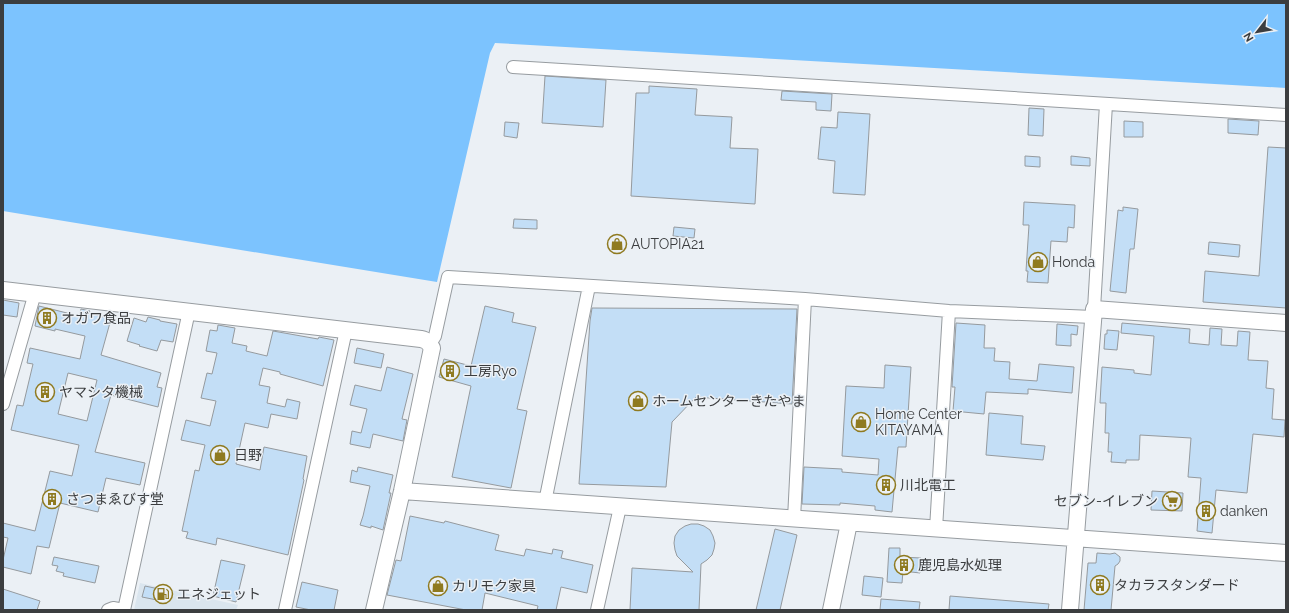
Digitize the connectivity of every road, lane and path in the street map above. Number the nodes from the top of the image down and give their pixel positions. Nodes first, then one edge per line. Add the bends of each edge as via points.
1 (513, 67) dead end
2 (1106, 104) junction
3 (1286, 115) edge
4 (589, 286) junction
5 (3, 290) edge
6 (35, 294) junction
7 (805, 299) junction
8 (189, 311) junction
9 (949, 311) junction
10 (1094, 313) junction
11 (1286, 324) edge
12 (346, 330) junction
13 (430, 344) junction
14 (6, 380) edge
15 (3, 404) edge
16 (402, 491) junction
17 (546, 502) junction
18 (620, 507) junction
19 (794, 519) junction
20 (849, 523) junction
21 (936, 529) junction
22 (1075, 539) junction
23 (1286, 553) edge
24 (108, 610) edge
25 (124, 610) edge
26 (285, 610) edge
27 (374, 610) edge
28 (598, 610) edge
29 (831, 610) edge
30 (1070, 610) edge

1 - 2 street
2 - 3 street
2 - 10 street
4 - 7 street
4 - 13 street via 448,277
4 - 17 street
5 - 6 street
6 - 8 street
6 - 14 street
7 - 9 street
7 - 19 street
8 - 12 street
8 - 25 street
9 - 10 street
9 - 21 street
10 - 11 street
10 - 22 street
12 - 13 street via 421,338
12 - 26 street
13 - 16 street via 432,348
14 - 15 street
16 - 17 street
16 - 27 street
17 - 18 street
18 - 19 street
18 - 28 street
19 - 20 street
20 - 21 street
20 - 29 street
21 - 22 street
22 - 23 street
22 - 30 street
24 - 25 street

